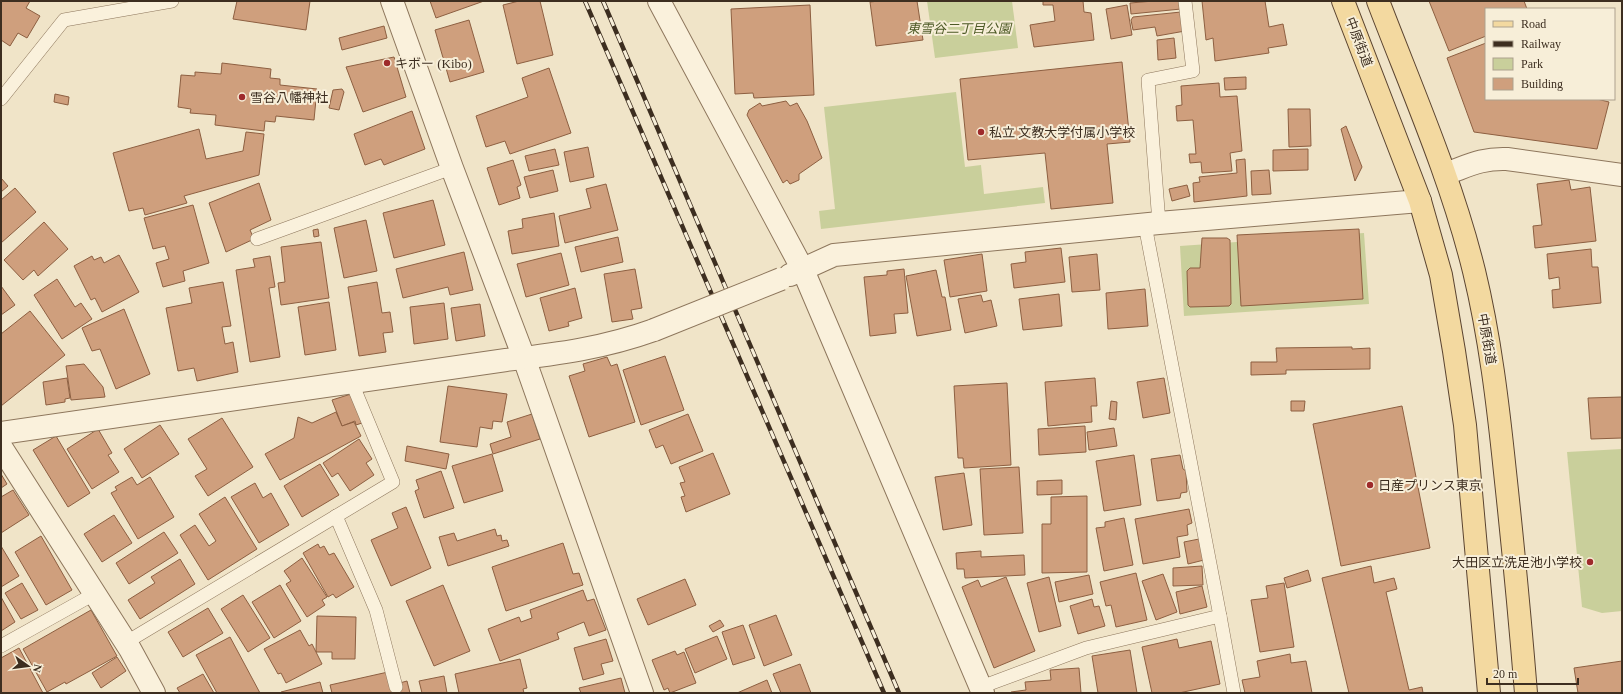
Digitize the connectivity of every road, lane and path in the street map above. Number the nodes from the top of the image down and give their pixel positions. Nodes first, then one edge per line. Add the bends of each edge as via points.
1 (172, 1) edge
2 (392, 1) edge
3 (659, 1) edge
4 (1185, 1) edge
5 (1343, 1) edge
6 (1378, 1) edge
7 (1, 98) edge
8 (452, 168) junction
9 (1444, 174) junction
10 (1622, 175) edge
11 (1420, 200) junction
12 (1152, 224) junction
13 (257, 239) dead end
14 (803, 270) junction
15 (524, 358) junction
16 (352, 383) junction
17 (1, 433) edge
18 (1, 447) edge
19 (336, 516) junction
20 (94, 594) junction
21 (1220, 616) junction
22 (125, 643) junction
23 (1, 646) edge
24 (396, 687) dead end
25 (982, 690) edge
26 (154, 693) edge
27 (642, 693) edge
28 (1234, 693) edge
29 (1489, 693) edge
30 (1526, 693) edge

1 - 7 lane via 64,20
2 - 8 street
3 - 14 street
4 - 12 lane via 1193,71 1148,80
5 - 11 main road, 中原街道
6 - 9 main road, 中原街道
8 - 13 lane
8 - 15 street
9 - 10 street via 1481,161 1507,159
9 - 30 main road, 中原街道 via 1474,270 1489,347 1505,476
11 - 12 street
11 - 29 main road, 中原街道 via 1441,275 1464,418
12 - 14 street via 834,255
12 - 21 lane
14 - 15 street, bridge via 625,340 567,353
14 - 25 street
15 - 16 street
15 - 27 street
16 - 17 street
16 - 19 lane via 393,482
18 - 20 street
19 - 22 lane
19 - 24 lane via 376,610
20 - 22 street
20 - 23 lane
21 - 25 lane via 1086,648
21 - 28 lane
22 - 26 street

